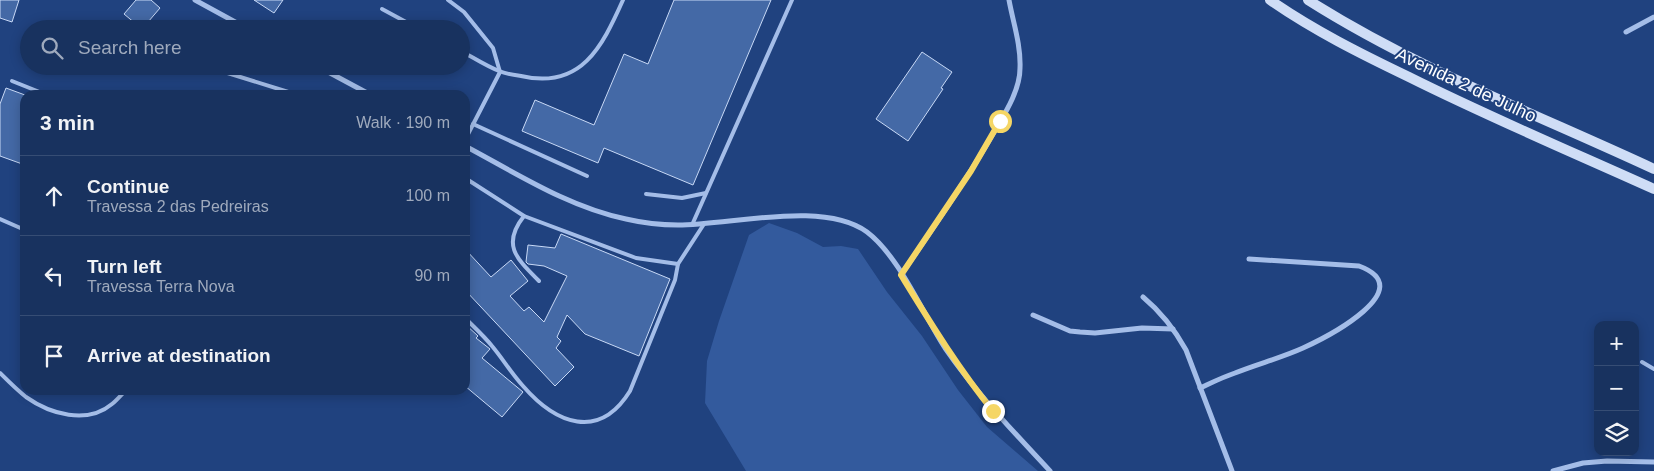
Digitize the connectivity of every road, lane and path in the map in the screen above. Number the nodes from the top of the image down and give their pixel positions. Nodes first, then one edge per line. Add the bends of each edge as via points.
1 (195, 0) edge
2 (448, 0) edge
3 (623, 0) edge
4 (792, 0) edge
5 (1009, 0) edge
6 (1270, 0) edge
7 (1308, 0) edge
8 (382, 9) dead end
9 (1654, 17) edge
10 (232, 20) edge
11 (402, 20) edge
12 (1626, 32) dead end
13 (470, 56) edge
14 (500, 72) junction
15 (234, 75) edge
16 (334, 75) edge
17 (12, 81) dead end
18 (34, 90) edge
19 (282, 90) edge
20 (362, 90) edge
21 (473, 124) junction
22 (470, 130) edge
23 (470, 149) edge
24 (1654, 169) edge
25 (587, 176) dead end
26 (470, 181) edge
27 (1654, 189) edge
28 (706, 193) junction
29 (646, 194) dead end
30 (524, 216) junction
31 (0, 219) edge
32 (692, 224) junction
33 (704, 224) junction
34 (20, 228) edge
35 (1249, 259) dead end
36 (678, 264) junction
37 (901, 275) junction
38 (538, 281) dead end
39 (1143, 297) dead end
40 (1033, 315) dead end
41 (470, 323) edge
42 (1173, 329) junction
43 (1642, 362) dead end
44 (1654, 368) edge
45 (0, 373) edge
46 (1200, 388) junction
47 (20, 392) edge
48 (23, 395) edge
49 (121, 395) edge
50 (1654, 462) edge
51 (1050, 471) edge
52 (1232, 471) edge
53 (1553, 471) edge

1 - 10 street
2 - 14 lane via 464,12 493,48
3 - 14 lane via 612,26 585,65 553,79 538,80
4 - 28 lane
5 - 37 street via 1018,48 1018,82 971,171
6 - 27 main road, Avenida 2 de Julho via 1388,67
7 - 24 main road, Avenida 2 de Julho via 1404,54
8 - 11 lane
9 - 12 street
13 - 14 lane
14 - 21 lane
15 - 19 lane
16 - 20 street
17 - 18 lane
21 - 22 lane
21 - 25 lane
23 - 32 street via 543,188 597,211 648,223
26 - 30 lane
28 - 29 lane via 682,198
28 - 32 lane
30 - 36 lane via 636,258
30 - 38 lane via 515,228 512,243 517,259
31 - 34 lane
32 - 33 street
33 - 36 lane
33 - 37 street via 801,215 836,219 856,226 876,240
35 - 46 street via 1359,266 1375,274 1381,288 1373,302 1359,314 1303,348
36 - 41 lane via 675,280 630,391 621,404 600,419 583,423 547,409 524,388
37 - 51 street via 975,389
39 - 42 street
40 - 42 street via 1080,332
42 - 46 street via 1186,350
43 - 44 lane
45 - 47 lane
46 - 52 street
48 - 49 lane via 60,413 77,416 93,414 111,405
50 - 53 street via 1607,461

